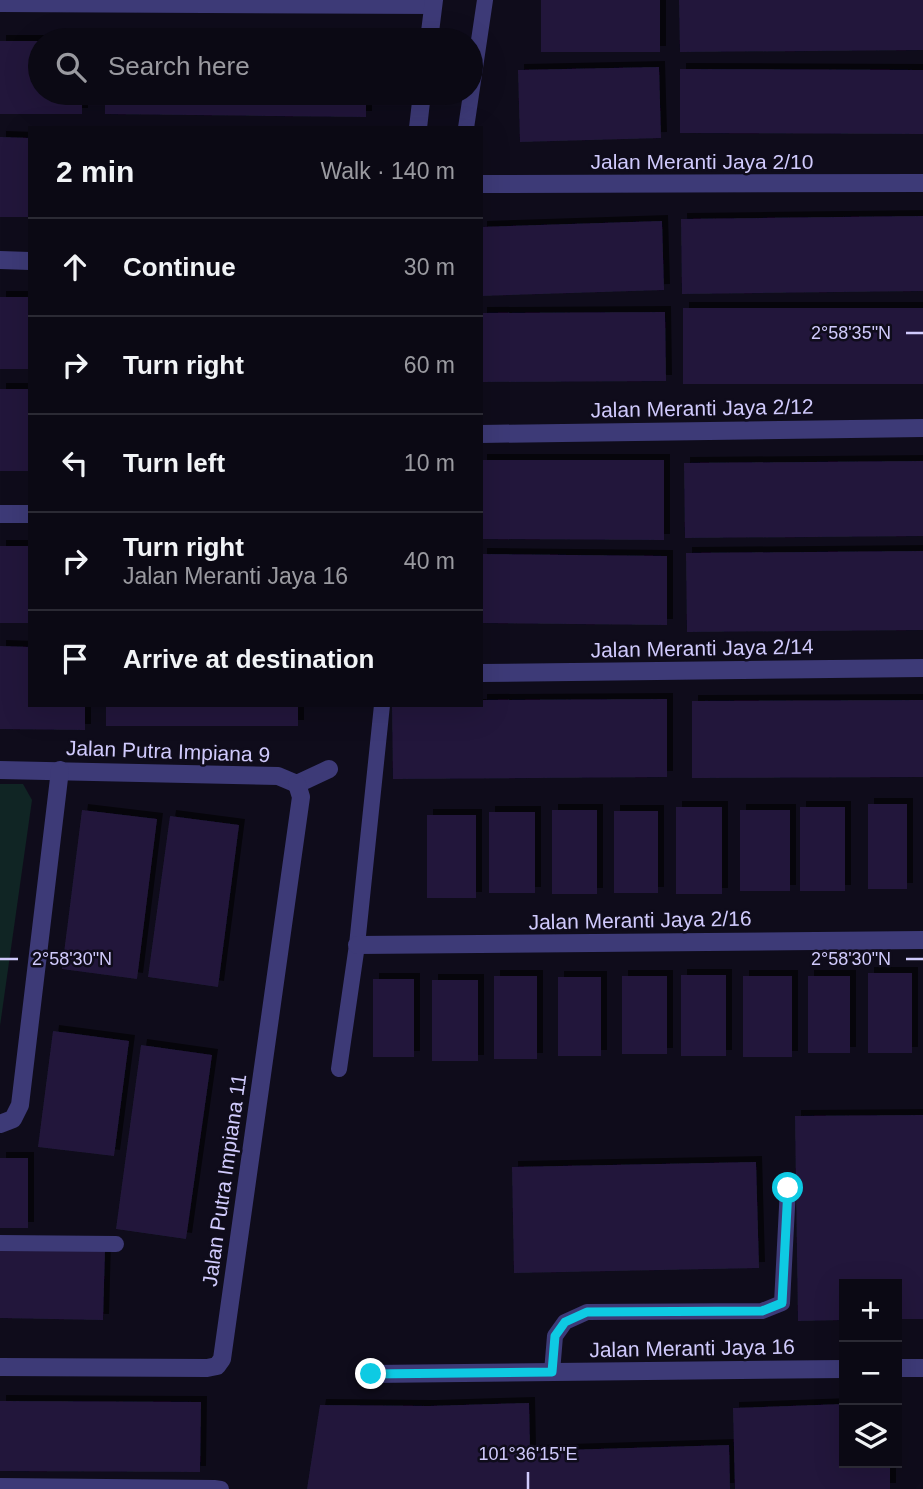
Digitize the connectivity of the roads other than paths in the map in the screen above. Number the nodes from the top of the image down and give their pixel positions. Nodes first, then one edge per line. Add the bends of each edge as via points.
1 (485, 0) edge
2 (0, 3) edge
3 (433, 3) edge
4 (430, 28) edge
5 (481, 28) edge
6 (421, 105) edge
7 (470, 105) edge
8 (418, 126) edge
9 (467, 126) edge
10 (923, 183) edge
11 (483, 184) edge
12 (0, 260) edge
13 (28, 261) edge
14 (923, 428) edge
15 (483, 433) edge
16 (0, 514) edge
17 (28, 514) edge
18 (923, 668) edge
19 (483, 673) edge
20 (382, 707) edge
21 (329, 769) dead end
22 (0, 770) edge
23 (60, 770) junction
24 (296, 784) junction
25 (923, 940) edge
26 (357, 945) junction
27 (339, 1069) dead end
28 (0, 1124) edge
29 (788, 1188) dead end
30 (0, 1243) edge
31 (117, 1244) dead end
32 (0, 1367) edge
33 (902, 1368) edge
34 (923, 1368) edge
35 (839, 1369) edge
36 (552, 1372) junction
37 (371, 1374) dead end
38 (0, 1486) edge
39 (221, 1489) edge

1 - 5 lane
2 - 3 street
3 - 4 street
6 - 8 street
7 - 9 lane
10 - 11 street, Jalan Meranti Jaya 2/10
12 - 13 street
14 - 15 street, Jalan Meranti Jaya 2/12
16 - 17 street
18 - 19 street, Jalan Meranti Jaya 2/14
20 - 26 lane
21 - 24 street
22 - 23 street, Jalan Putra Impiana 9
23 - 24 street, Jalan Putra Impiana 9 via 278,776
23 - 28 street via 20,1105 13,1119
24 - 32 street, Jalan Putra Impiana 11 via 301,797 222,1359 207,1368
25 - 26 street, Jalan Meranti Jaya 2/16
26 - 27 lane
29 - 36 lane via 782,1303 762,1311 587,1312 565,1322 555,1336
30 - 31 lane
33 - 34 street
35 - 36 street, Jalan Meranti Jaya 16
36 - 37 street, Jalan Meranti Jaya 16
38 - 39 lane

